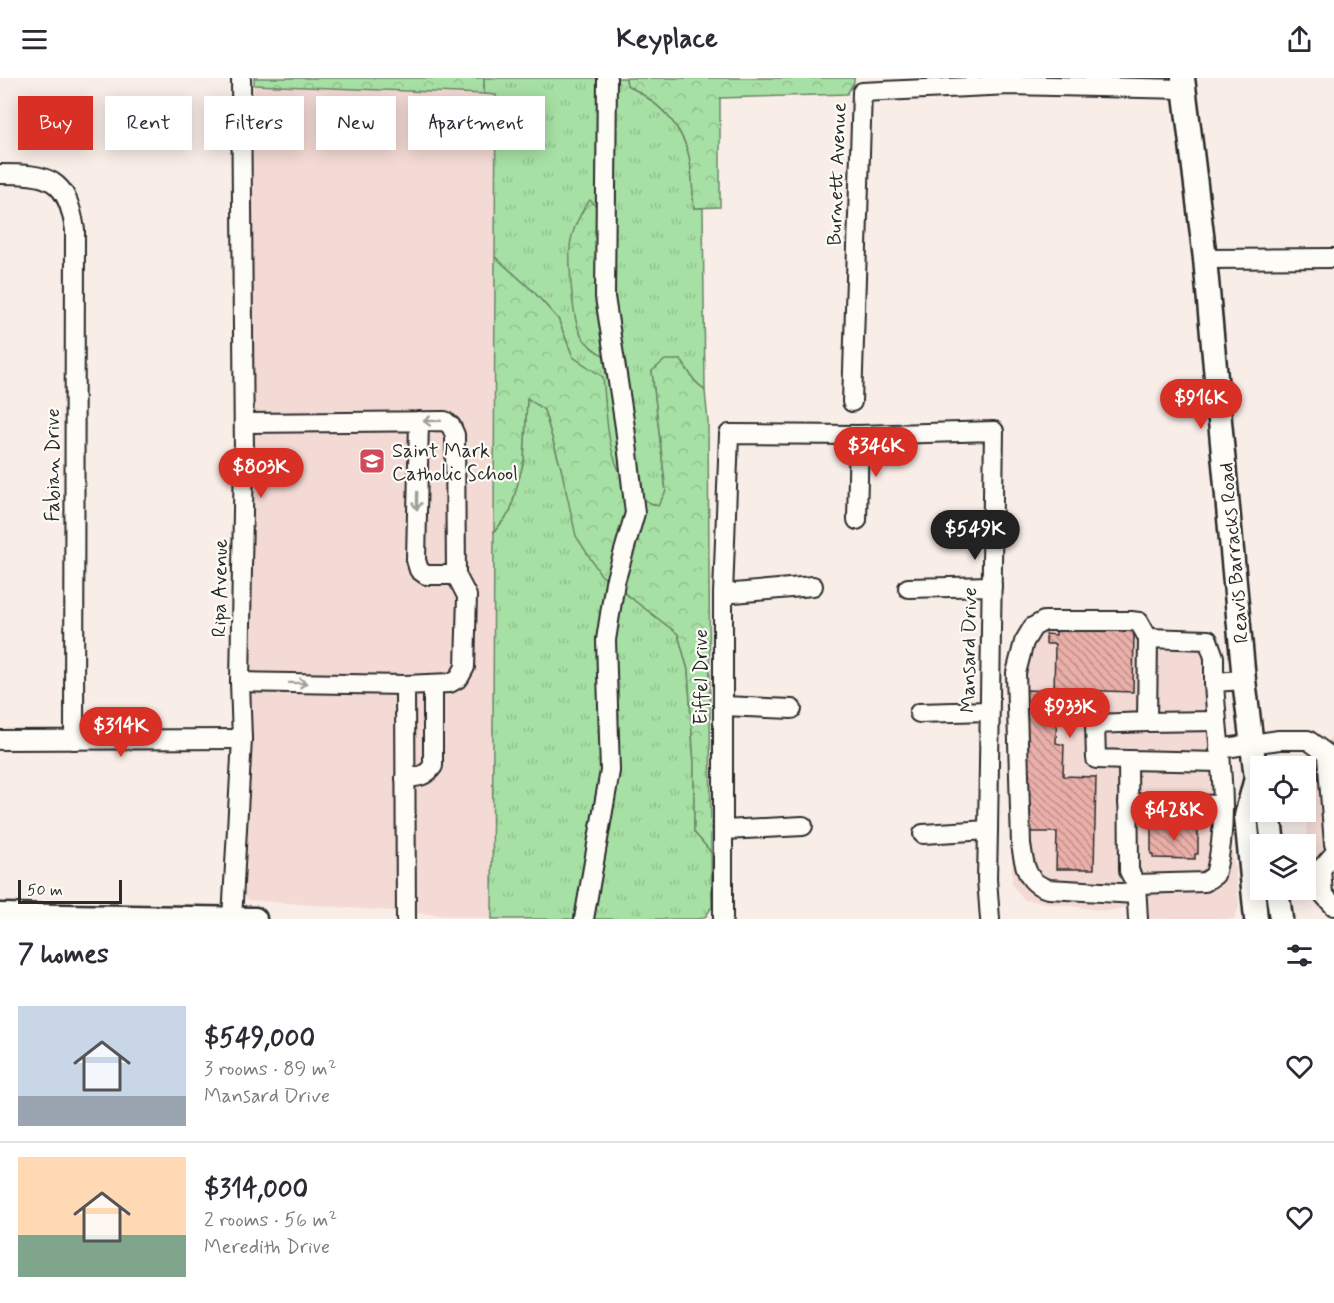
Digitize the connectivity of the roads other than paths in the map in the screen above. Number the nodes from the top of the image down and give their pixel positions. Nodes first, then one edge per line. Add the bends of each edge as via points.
1 (241, 78) edge
2 (607, 78) edge
3 (1184, 84) edge
4 (0, 174) edge
5 (1334, 258) edge
6 (1205, 259) junction
7 (852, 402) dead end
8 (419, 421) junction
9 (244, 423) junction
10 (729, 434) joint
11 (859, 435) junction
12 (857, 520) dead end
13 (456, 575) junction
14 (813, 586) dead end
15 (992, 586) junction
16 (908, 588) dead end
17 (723, 594) junction
18 (1148, 638) junction
19 (1244, 680) junction
20 (240, 682) junction
21 (1214, 682) junction
22 (405, 684) junction
23 (434, 684) junction
24 (723, 706) junction
25 (792, 709) dead end
26 (989, 711) junction
27 (919, 713) dead end
28 (1216, 721) junction
29 (1146, 722) junction
30 (242, 739) junction
31 (0, 740) edge
32 (74, 740) junction
33 (1252, 744) junction
34 (1330, 754) edge
35 (1219, 755) junction
36 (1254, 756) edge
37 (1128, 760) junction
38 (405, 778) junction
39 (1128, 803) junction
40 (1222, 805) junction
41 (1250, 805) edge
42 (804, 826) dead end
43 (724, 830) junction
44 (988, 830) junction
45 (923, 834) dead end
46 (1334, 844) edge
47 (1250, 855) joint
48 (1220, 856) junction
49 (1332, 859) edge
50 (1136, 889) junction
51 (1254, 900) edge
52 (1278, 900) edge
53 (1334, 906) edge
54 (0, 915) edge
55 (232, 918) edge
56 (255, 919) edge
57 (406, 919) edge
58 (584, 919) edge
59 (723, 919) edge
60 (990, 919) edge
61 (1139, 919) edge
62 (1256, 919) edge
63 (1281, 919) edge

1 - 9 street, Ripa Avenue
2 - 58 street via 605,297 634,513 615,582 606,640 610,771
3 - 6 main road, Reavis Barracks Road
3 - 7 street, Burnett Avenue via 1010,85 862,92
4 - 32 street, Fabian Drive via 29,174 56,183 69,201 75,230
5 - 6 street
6 - 19 main road, Reavis Barracks Road
8 - 9 street
13 -> 8 street via 455,435 446,421
8 -> 13 street via 416,560 419,570 426,575
9 - 20 street, Ripa Avenue
10 - 11 street, Mansard Drive
10 - 17 street, Eiffel Drive
11 - 12 street
11 - 15 street, Mansard Drive via 994,432
13 - 23 street via 467,596 465,668 450,683
14 - 17 street
15 - 16 street
15 - 26 street, Mansard Drive
17 - 24 street, Eiffel Drive
18 - 21 street via 1208,640 1214,657
18 - 29 street
18 - 50 street via 1139,622 1044,621 1033,627 1024,642 1016,674 1021,844 1026,872 1041,888
19 - 21 street
19 - 33 main road, Reavis Barracks Road
20 -> 22 street
20 - 30 street, Ripa Avenue
21 - 28 street
22 - 23 street
22 - 38 street
23 - 38 street via 434,766 420,777
24 - 25 street
24 - 43 street, Eiffel Drive
26 - 27 street
26 - 44 street, Mansard Drive
28 - 29 street
28 - 35 street
29 - 37 street via 1095,723 1096,759
30 - 32 street
30 - 55 street, Ripa Avenue
31 - 32 street
33 - 34 street via 1308,740
33 - 35 street
33 - 36 main road, Reavis Barracks Road
34 - 46 street
35 - 37 street
35 - 40 street
37 - 39 street
38 - 57 street
39 - 40 street
39 - 50 street via 1129,871
40 - 48 street
41 - 47 main road, Reavis Barracks Road via 1246,816
42 - 43 street
43 - 59 street, Eiffel Drive
44 - 45 street
44 - 60 street, Mansard Drive
47 - 48 street
48 - 50 street via 1215,875 1205,882
49 - 53 street via 1321,869 1323,894
50 - 61 street
51 - 62 main road, Reavis Barracks Road
52 - 63 main road
54 - 55 main road
55 - 56 main road

